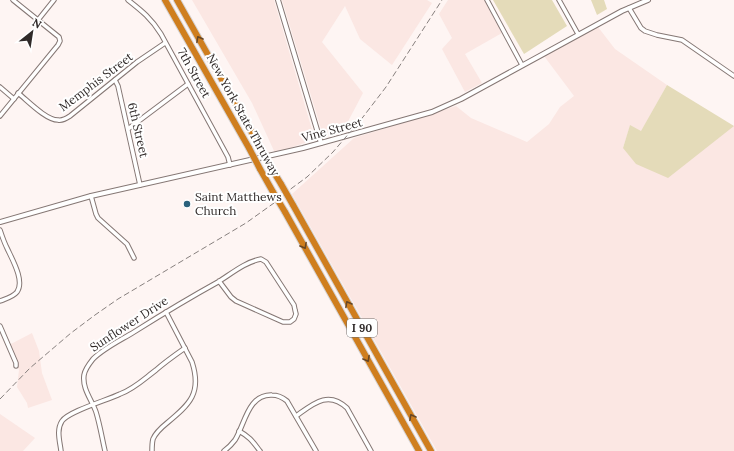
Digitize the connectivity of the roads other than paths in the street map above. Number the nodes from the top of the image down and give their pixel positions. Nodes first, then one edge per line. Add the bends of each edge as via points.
1 (13, 0) edge
2 (54, 0) edge
3 (128, 0) edge
4 (165, 0) edge
5 (177, 0) edge
6 (278, 0) edge
7 (487, 0) edge
8 (559, 0) edge
9 (648, 0) edge
10 (629, 8) junction
11 (38, 20) junction
12 (578, 34) junction
13 (165, 43) junction
14 (522, 66) junction
15 (734, 76) edge
16 (115, 80) junction
17 (188, 84) junction
18 (0, 87) edge
19 (18, 93) junction
20 (14, 99) junction
21 (0, 116) edge
22 (128, 129) junction
23 (321, 143) junction
24 (230, 165) junction
25 (140, 184) junction
26 (92, 196) junction
27 (0, 222) edge
28 (0, 230) edge
29 (134, 258) dead end
30 (219, 281) junction
31 (0, 301) edge
32 (166, 312) junction
33 (0, 326) edge
34 (185, 348) junction
35 (16, 366) dead end
36 (93, 405) junction
37 (296, 416) junction
38 (239, 431) junction
39 (61, 451) edge
40 (105, 451) edge
41 (152, 451) edge
42 (224, 451) edge
43 (260, 451) edge
44 (316, 451) edge
45 (371, 451) edge
46 (419, 451) edge
47 (431, 451) edge

1 - 11 street
2 - 11 street
3 - 13 street, 7th Street via 153,22
4 -> 46 highway, New York State Thruway / I 90, bridge
47 -> 5 highway, New York State Thruway / I 90, bridge
6 - 23 street
7 - 14 street
8 - 12 street
9 - 10 street, Vine Street
10 - 12 street, Vine Street
10 - 15 street via 645,31 682,40
11 - 19 street via 59,37 60,41
12 - 14 street, Vine Street
13 - 16 street, Memphis Street
13 - 17 street, 7th Street
14 - 23 street, Vine Street via 432,112
16 - 19 street, Memphis Street via 63,120 49,118
16 - 22 street, 6th Street
17 - 22 street
17 - 24 street, 7th Street
18 - 20 street
19 - 20 street
20 - 21 street
22 - 25 street, 6th Street
23 - 24 street, Vine Street
24 - 25 street, Vine Street
25 - 26 street, Vine Street
26 - 27 street, Vine Street
26 - 29 street via 98,218 127,244
28 - 31 street via 20,282 16,294
30 - 30 street, Sunflower Drive via 256,260 264,260 294,306 294,319 283,322 243,305 231,297
30 - 32 street, Sunflower Drive
32 - 34 street
32 - 36 street, Sunflower Drive via 93,359 84,374 84,381
33 - 35 street
34 - 36 street via 137,385
34 - 41 street via 195,371 194,394 181,412 158,431 154,437
36 - 39 street via 70,415 62,422 59,431
36 - 40 street, Sunflower Drive
37 - 38 street via 281,396 268,395 254,403
37 - 44 street
37 - 45 street via 321,400 335,400 346,408
38 - 42 street
38 - 43 street via 248,436

